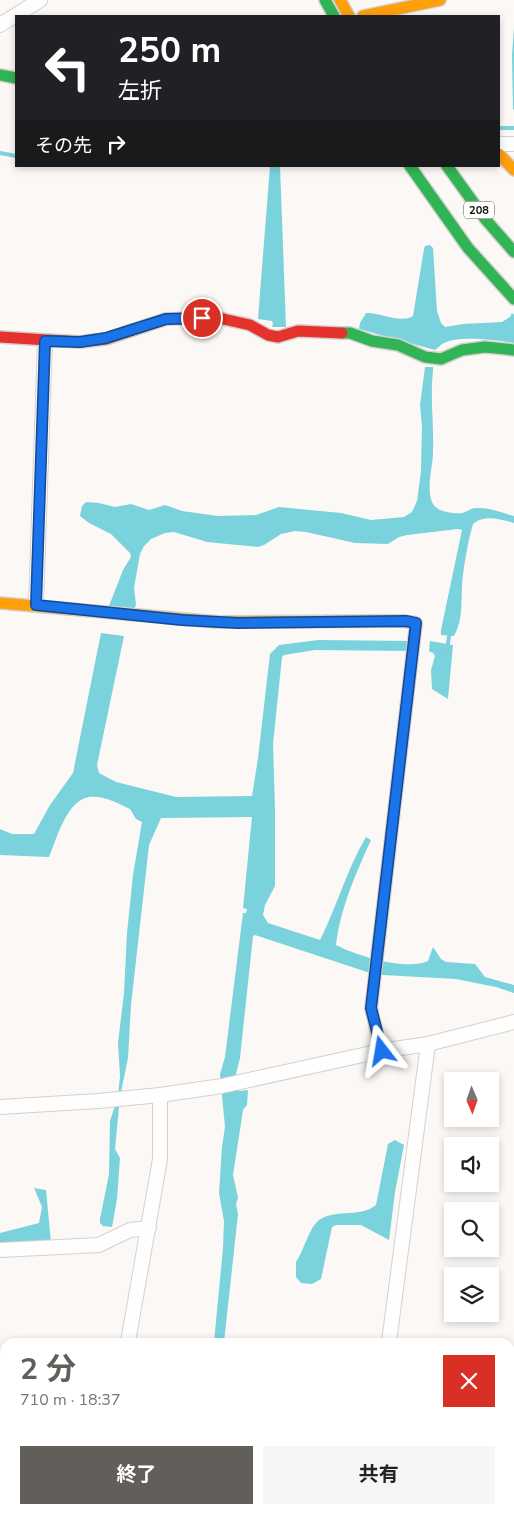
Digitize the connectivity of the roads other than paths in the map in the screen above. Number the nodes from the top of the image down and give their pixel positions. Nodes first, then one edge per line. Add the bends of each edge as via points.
1 (40, 0) edge
2 (325, 0) edge
3 (340, 0) edge
4 (348, 0) edge
5 (440, 0) edge
6 (383, 9) edge
7 (16, 15) edge
8 (333, 15) edge
9 (348, 15) edge
10 (356, 15) edge
11 (366, 15) edge
12 (15, 16) edge
13 (0, 25) edge
14 (0, 75) edge
15 (15, 78) edge
16 (500, 144) edge
17 (514, 144) edge
18 (500, 155) edge
19 (411, 167) edge
20 (448, 167) edge
21 (455, 167) edge
22 (514, 170) edge
23 (514, 242) edge
24 (514, 252) edge
25 (514, 299) edge
26 (0, 337) edge
27 (45, 341) junction
28 (514, 350) edge
29 (0, 603) edge
30 (36, 605) junction
31 (514, 1022) edge
32 (428, 1044) junction
33 (382, 1051) junction
34 (160, 1095) junction
35 (0, 1107) edge
36 (149, 1228) junction
37 (0, 1250) edge
38 (129, 1338) edge
39 (390, 1338) edge

1 - 7 street
2 - 8 main road
3 - 9 main road
4 - 10 main road
5 - 6 main road
6 - 11 main road
12 - 13 street
14 - 15 main road
16 - 17 street
18 - 22 main road
19 - 25 main road via 468,248
20 - 24 main road, 208
21 - 23 main road, 208
26 - 27 main road
27 - 28 main road via 80,342 106,338 166,319 219,318 250,325 278,337 298,331 350,333 441,359 462,350 485,346
27 - 30 street
29 - 30 main road
30 - 33 main road via 200,621 416,623 371,1008
31 - 32 street
32 - 33 street
32 - 39 street
33 - 34 street via 222,1086
34 - 35 street
34 - 36 street via 160,1160
36 - 37 street via 130,1230 99,1245
36 - 38 street

